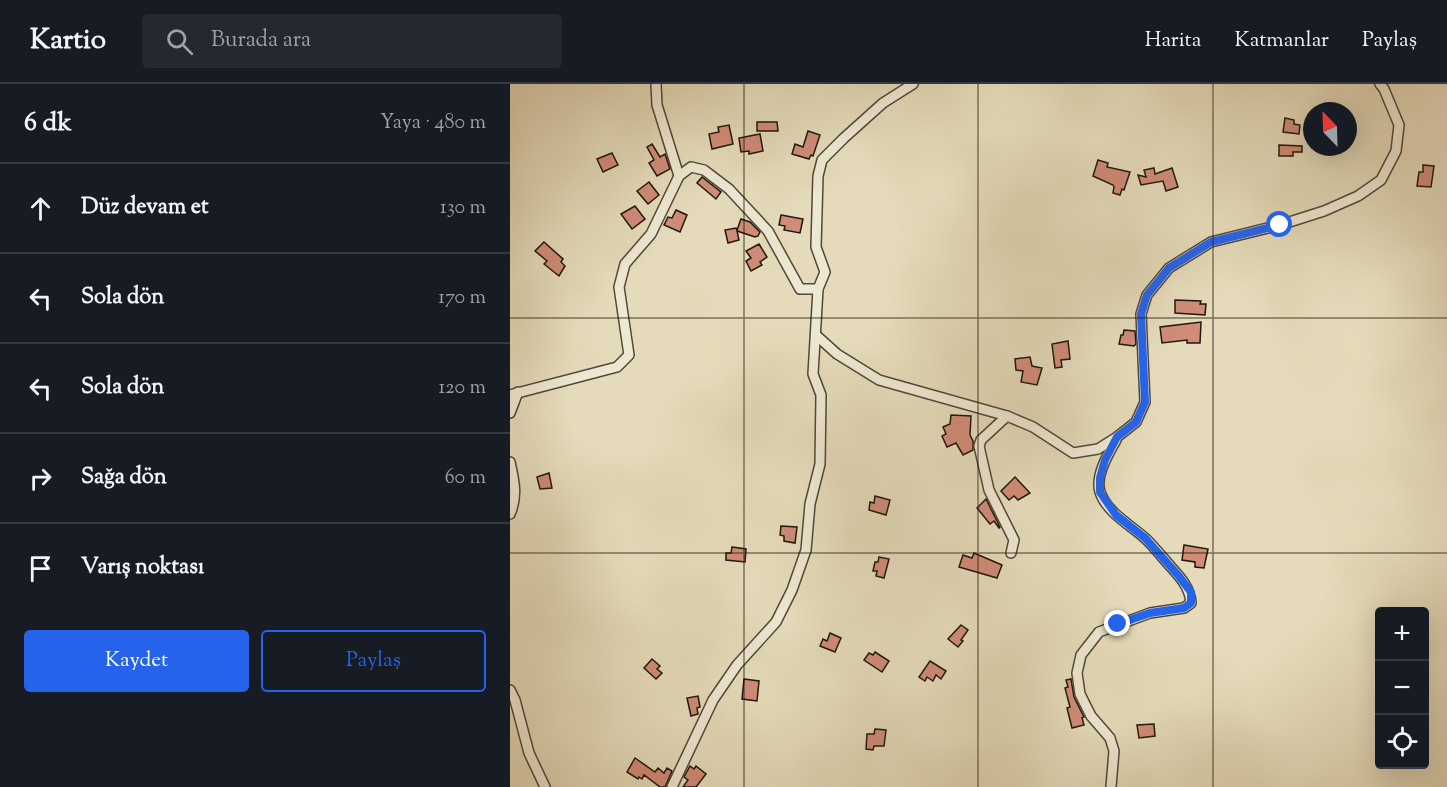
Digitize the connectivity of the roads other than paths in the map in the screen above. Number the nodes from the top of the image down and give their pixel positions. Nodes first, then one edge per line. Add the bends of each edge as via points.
1 (656, 84) edge
2 (913, 84) edge
3 (1380, 84) edge
4 (679, 176) junction
5 (818, 289) junction
6 (817, 336) junction
7 (514, 393) edge
8 (510, 412) edge
9 (1007, 416) junction
10 (1117, 437) junction
11 (510, 462) edge
12 (510, 514) edge
13 (1011, 553) dead end
14 (510, 690) edge
15 (545, 787) edge
16 (672, 787) edge
17 (1111, 787) edge

1 - 4 street via 657,105
2 - 5 street via 883,103 822,160 816,247 825,272
3 - 10 street via 1399,125 1396,151 1381,180 1358,196 1324,211 1211,242 1169,268 1147,295 1141,314 1145,402 1136,422
4 - 5 street via 691,167 704,170 729,189 768,231 800,289
4 - 7 street via 651,234 625,264 620,287 628,355 617,367
5 - 6 street
6 - 9 street via 837,354 879,380
6 - 16 street via 813,374 821,395 820,465 810,504 806,550 776,622 737,664 713,700
7 - 8 street
9 - 10 street via 1033,427 1073,453 1098,449
9 - 13 street via 979,446 989,490 1014,540
10 - 17 street via 1105,460 1100,492 1116,515 1145,538 1178,575 1191,592 1191,603 1099,632 1081,655 1077,673 1080,694 1090,716 1110,738 1114,751
11 - 12 street via 516,501
14 - 15 street via 529,753

